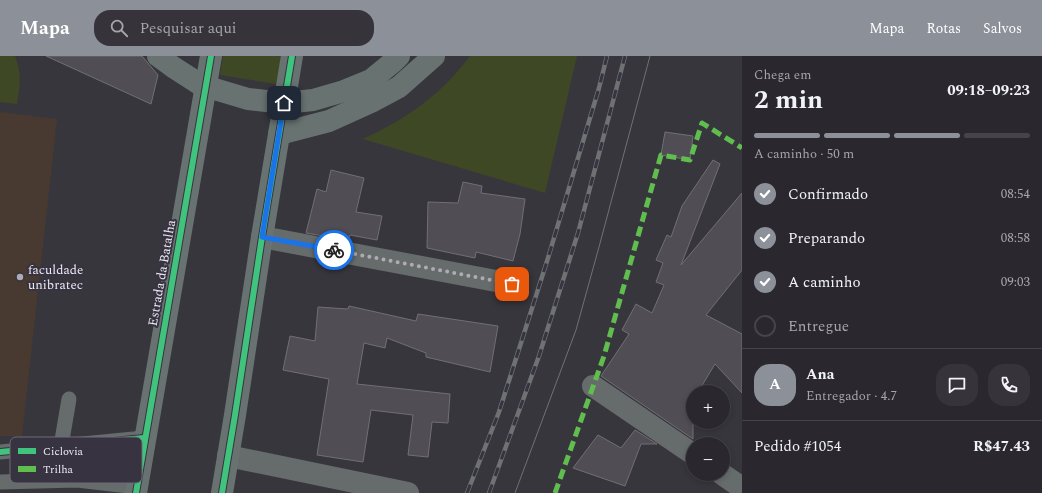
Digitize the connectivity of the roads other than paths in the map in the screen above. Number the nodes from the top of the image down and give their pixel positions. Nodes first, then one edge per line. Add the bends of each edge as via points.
1 (158, 56) edge
2 (211, 56) edge
3 (292, 56) edge
4 (399, 56) edge
5 (434, 56) edge
6 (279, 134) junction
7 (262, 237) junction
8 (512, 284) dead end
9 (593, 386) dead end
10 (69, 399) dead end
11 (63, 437) edge
12 (144, 438) joint
13 (686, 449) edge
14 (10, 451) edge
15 (142, 451) edge
16 (0, 452) edge
17 (228, 456) junction
18 (730, 480) edge
19 (0, 482) edge
20 (10, 482) edge
21 (88, 483) edge
22 (105, 488) edge
23 (742, 488) edge
24 (136, 490) edge
25 (222, 493) edge
26 (408, 493) edge

1 - 4 highway, bridge via 202,85 248,99 284,103 313,100 371,80
2 - 12 highway, Estrada da Batalha
3 - 6 highway
5 - 6 highway via 399,87 371,102 329,121
6 - 7 highway
7 - 8 street
7 - 17 highway
9 - 13 street
10 - 11 lane
12 - 15 highway, Estrada da Batalha
14 - 16 lane
17 - 25 highway
17 - 26 street
18 - 23 street
19 - 20 lane
21 - 22 lane
22 - 24 lane

